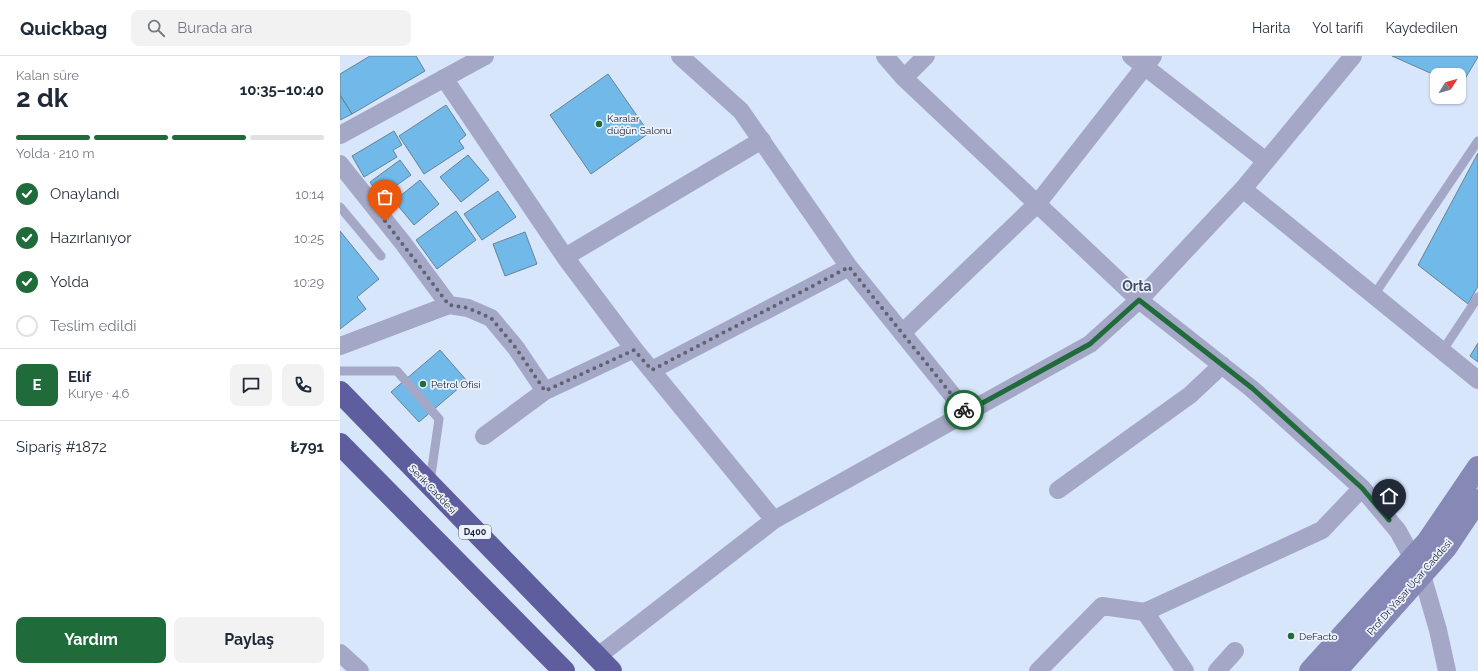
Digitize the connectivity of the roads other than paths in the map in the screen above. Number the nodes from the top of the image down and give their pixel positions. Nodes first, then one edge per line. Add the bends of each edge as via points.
1 (485, 56) edge
2 (680, 56) edge
3 (885, 56) edge
4 (926, 56) edge
5 (1352, 56) edge
6 (1143, 59) edge
7 (444, 78) junction
8 (904, 78) junction
9 (340, 135) edge
10 (762, 140) junction
11 (1478, 141) edge
12 (1266, 161) junction
13 (343, 174) edge
14 (1243, 190) junction
15 (1037, 204) junction
16 (340, 207) edge
17 (381, 256) dead end
18 (565, 257) junction
19 (849, 267) junction
20 (1374, 295) junction
21 (1478, 297) edge
22 (1139, 300) junction
23 (449, 305) junction
24 (902, 333) junction
25 (340, 346) edge
26 (634, 350) junction
27 (1443, 350) junction
28 (1222, 365) junction
29 (652, 370) junction
30 (340, 371) edge
31 (1478, 380) edge
32 (545, 391) junction
33 (340, 392) edge
34 (966, 412) junction
35 (484, 436) dead end
36 (340, 444) edge
37 (1478, 468) edge
38 (429, 485) junction
39 (1362, 488) junction
40 (1058, 490) dead end
41 (1478, 500) edge
42 (774, 520) junction
43 (1418, 566) junction
44 (1145, 612) junction
45 (1235, 651) dead end
46 (340, 653) edge
47 (604, 664) edge
48 (360, 671) edge
49 (564, 671) edge
50 (1038, 671) edge
51 (1185, 671) edge
52 (1217, 671) edge
53 (1310, 671) edge
54 (1336, 671) edge
55 (1447, 671) edge

1 - 7 street
2 - 10 street via 741,111
3 - 8 street
4 - 8 street
5 - 12 street
6 - 12 street
6 - 15 street
7 - 9 street
7 - 18 street
8 - 15 street
10 - 18 street
10 - 19 street
11 - 20 lane
12 - 14 street
13 - 23 street via 403,243
14 - 20 street
14 - 22 street
15 - 22 street
15 - 24 street
16 - 17 lane
18 - 26 street
19 - 24 street
19 - 29 street
20 - 27 street
21 - 27 lane
22 - 28 street
22 - 34 street via 1090,344
23 - 25 street
23 - 32 street via 468,308 491,318 516,348
24 - 34 street
26 - 29 street
26 - 32 street
27 - 31 street
28 - 39 street via 1252,388
28 - 40 street via 1190,395
29 - 42 street
30 - 38 lane via 397,371 439,418
32 - 35 street
33 - 38 highway, Serik Caddesi / D400
34 - 42 street
36 - 49 highway
37 - 43 main road via 1427,542
38 - 47 highway, Serik Caddesi / D400
39 - 43 street via 1398,531
39 - 44 street via 1322,530
41 - 43 main road, Prof.Dr. Yaşar Uçar Caddesi via 1446,548
42 - 47 street
43 - 53 main road
43 - 54 main road, Prof.Dr. Yaşar Uçar Caddesi
43 - 55 street via 1438,630
44 - 50 street via 1102,606
44 - 51 street
45 - 52 street
46 - 48 street

